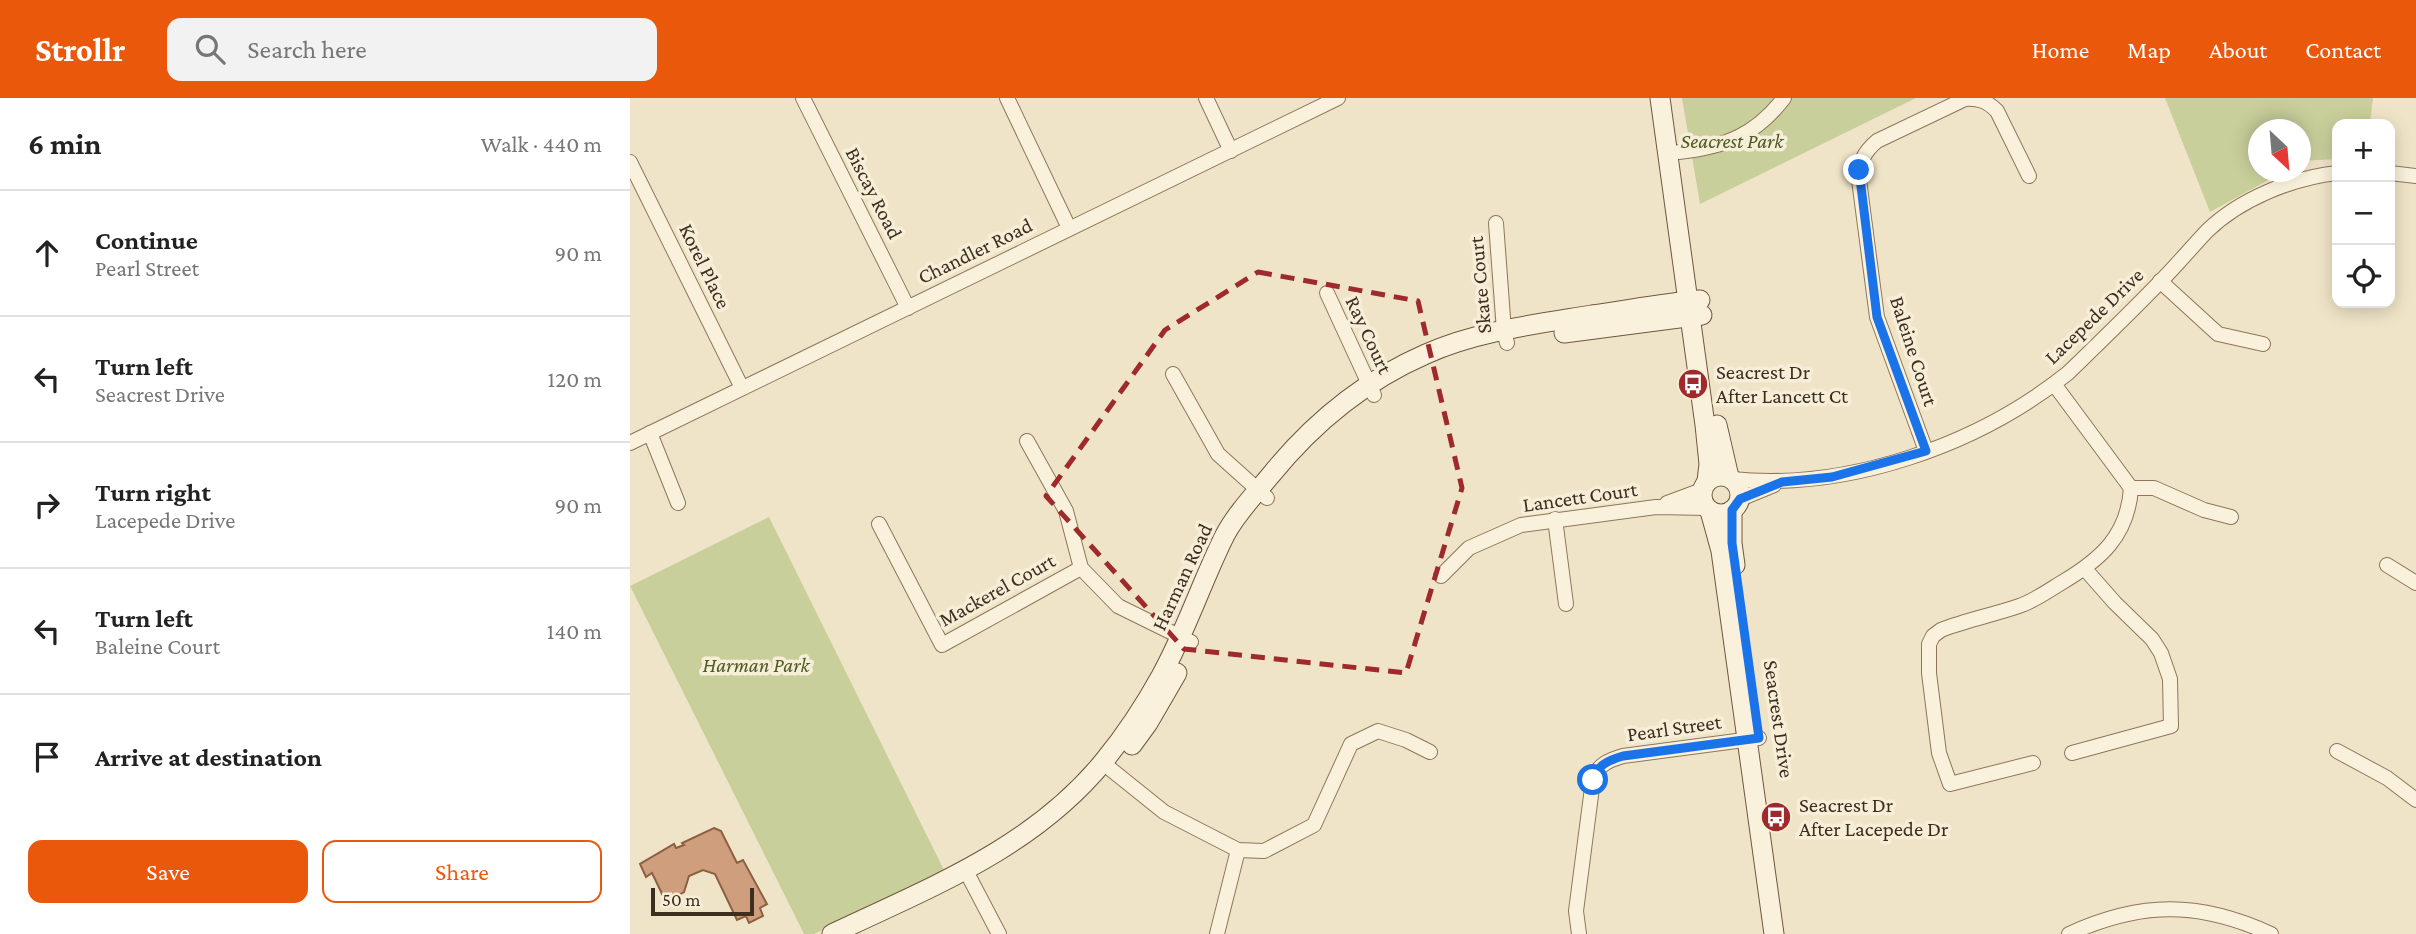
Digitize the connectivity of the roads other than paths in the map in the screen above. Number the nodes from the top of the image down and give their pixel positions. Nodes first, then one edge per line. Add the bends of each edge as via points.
1 (803, 98) edge
2 (1007, 98) edge
3 (1206, 98) edge
4 (1338, 98) edge
5 (1660, 98) edge
6 (1672, 98) edge
7 (1784, 98) edge
8 (1231, 150) junction
9 (1679, 152) junction
10 (630, 162) edge
11 (2332, 174) edge
12 (2395, 174) edge
13 (2029, 176) dead end
14 (2416, 176) edge
15 (1496, 223) dead end
16 (1069, 228) junction
17 (2161, 281) junction
18 (1326, 293) dead end
19 (908, 308) junction
20 (1694, 308) junction
21 (1506, 337) junction
22 (2263, 344) dead end
23 (1172, 374) dead end
24 (2054, 384) junction
25 (742, 388) junction
26 (1371, 390) junction
27 (650, 433) junction
28 (1027, 441) dead end
29 (630, 443) edge
30 (1926, 451) junction
31 (1731, 478) junction
32 (1782, 482) junction
33 (2131, 488) junction
34 (1262, 494) junction
35 (1706, 497) junction
36 (678, 503) dead end
37 (1736, 504) junction
38 (2231, 517) dead end
39 (1555, 519) junction
40 (879, 524) dead end
41 (2387, 565) dead end
42 (1081, 568) junction
43 (2085, 569) junction
44 (1441, 576) dead end
45 (2416, 583) edge
46 (1566, 604) dead end
47 (1186, 639) junction
48 (1752, 739) junction
49 (2337, 751) dead end
50 (1430, 752) dead end
51 (2072, 753) dead end
52 (2033, 763) dead end
53 (1107, 767) junction
54 (2416, 800) edge
55 (1238, 850) junction
56 (969, 876) junction
57 (832, 934) edge
58 (858, 934) edge
59 (999, 934) edge
60 (1217, 934) edge
61 (1579, 934) edge
62 (1774, 934) edge
63 (1786, 934) edge
64 (2069, 934) edge
65 (2271, 934) edge

1 - 19 street, Biscay Road
2 - 16 street
3 - 8 street
4 - 8 street, Chandler Road
5 - 20 main road, Seacrest Drive
6 - 9 main road, Seacrest Drive
7 - 9 street via 1771,115 1742,136
8 - 16 street, Chandler Road
9 - 20 main road, Seacrest Drive
10 - 25 street, Korel Place
11 - 17 street, Lacepede Drive via 2285,186 2235,210 2208,230
12 - 14 street
13 - 30 street, Baleine Court via 1997,111 1990,103 1973,98 1877,141 1860,163 1877,317
15 - 21 street, Skate Court
16 - 19 street, Chandler Road
17 - 22 street via 2218,334
17 - 24 street, Lacepede Drive
18 - 26 street, Ray Court
19 - 25 street, Chandler Road
20 - 21 main road, Harman Road
20 - 31 main road, Seacrest Drive via 1719,441
20 - 35 main road, Seacrest Drive via 1707,448
21 - 26 main road, Harman Road via 1463,341 1427,353
23 - 34 street via 1217,454
24 - 30 street, Lacepede Drive via 1984,426
24 - 33 street
25 - 27 street, Chandler Road
26 - 34 main road, Harman Road via 1332,411
27 - 29 street, Chandler Road
27 - 36 street
28 - 42 street via 1066,511
30 - 32 street, Lacepede Drive via 1832,477
31 - 32 street, Lacepede Drive
31 - 35 main road via 1718,476
31 - 37 main road, Seacrest Drive via 1739,488
32 - 37 street, Lacepede Drive
33 - 38 street via 2166,491 2193,506
33 - 43 street via 2121,529
34 - 47 main road, Harman Road via 1227,532
35 - 37 main road via 1721,514
35 - 39 street, Lancett Court
35 - 48 main road, Seacrest Drive via 1721,551
37 - 48 main road, Seacrest Drive via 1732,543
39 - 44 street, Lancett Court via 1521,525 1469,548
39 - 46 street
40 - 42 street, Mackerel Court via 942,645
41 - 45 street
42 - 47 street via 1118,606
43 - 51 street via 2161,653 2170,679 2171,726
43 - 52 street via 2020,606 1941,630 1929,644 1937,740 1950,784
47 - 53 main road, Harman Road
48 - 61 street, Pearl Street via 1623,756 1599,767 1593,780 1576,911
48 - 62 main road, Seacrest Drive
48 - 63 main road, Seacrest Drive
49 - 54 street
50 - 55 street via 1378,731 1351,744 1314,825 1264,851
53 - 55 street via 1164,812
53 - 56 main road, Harman Road
55 - 60 street
56 - 57 main road, Harman Road
56 - 58 main road, Harman Road
56 - 59 street
64 - 65 street via 2110,917 2167,908 2217,914

